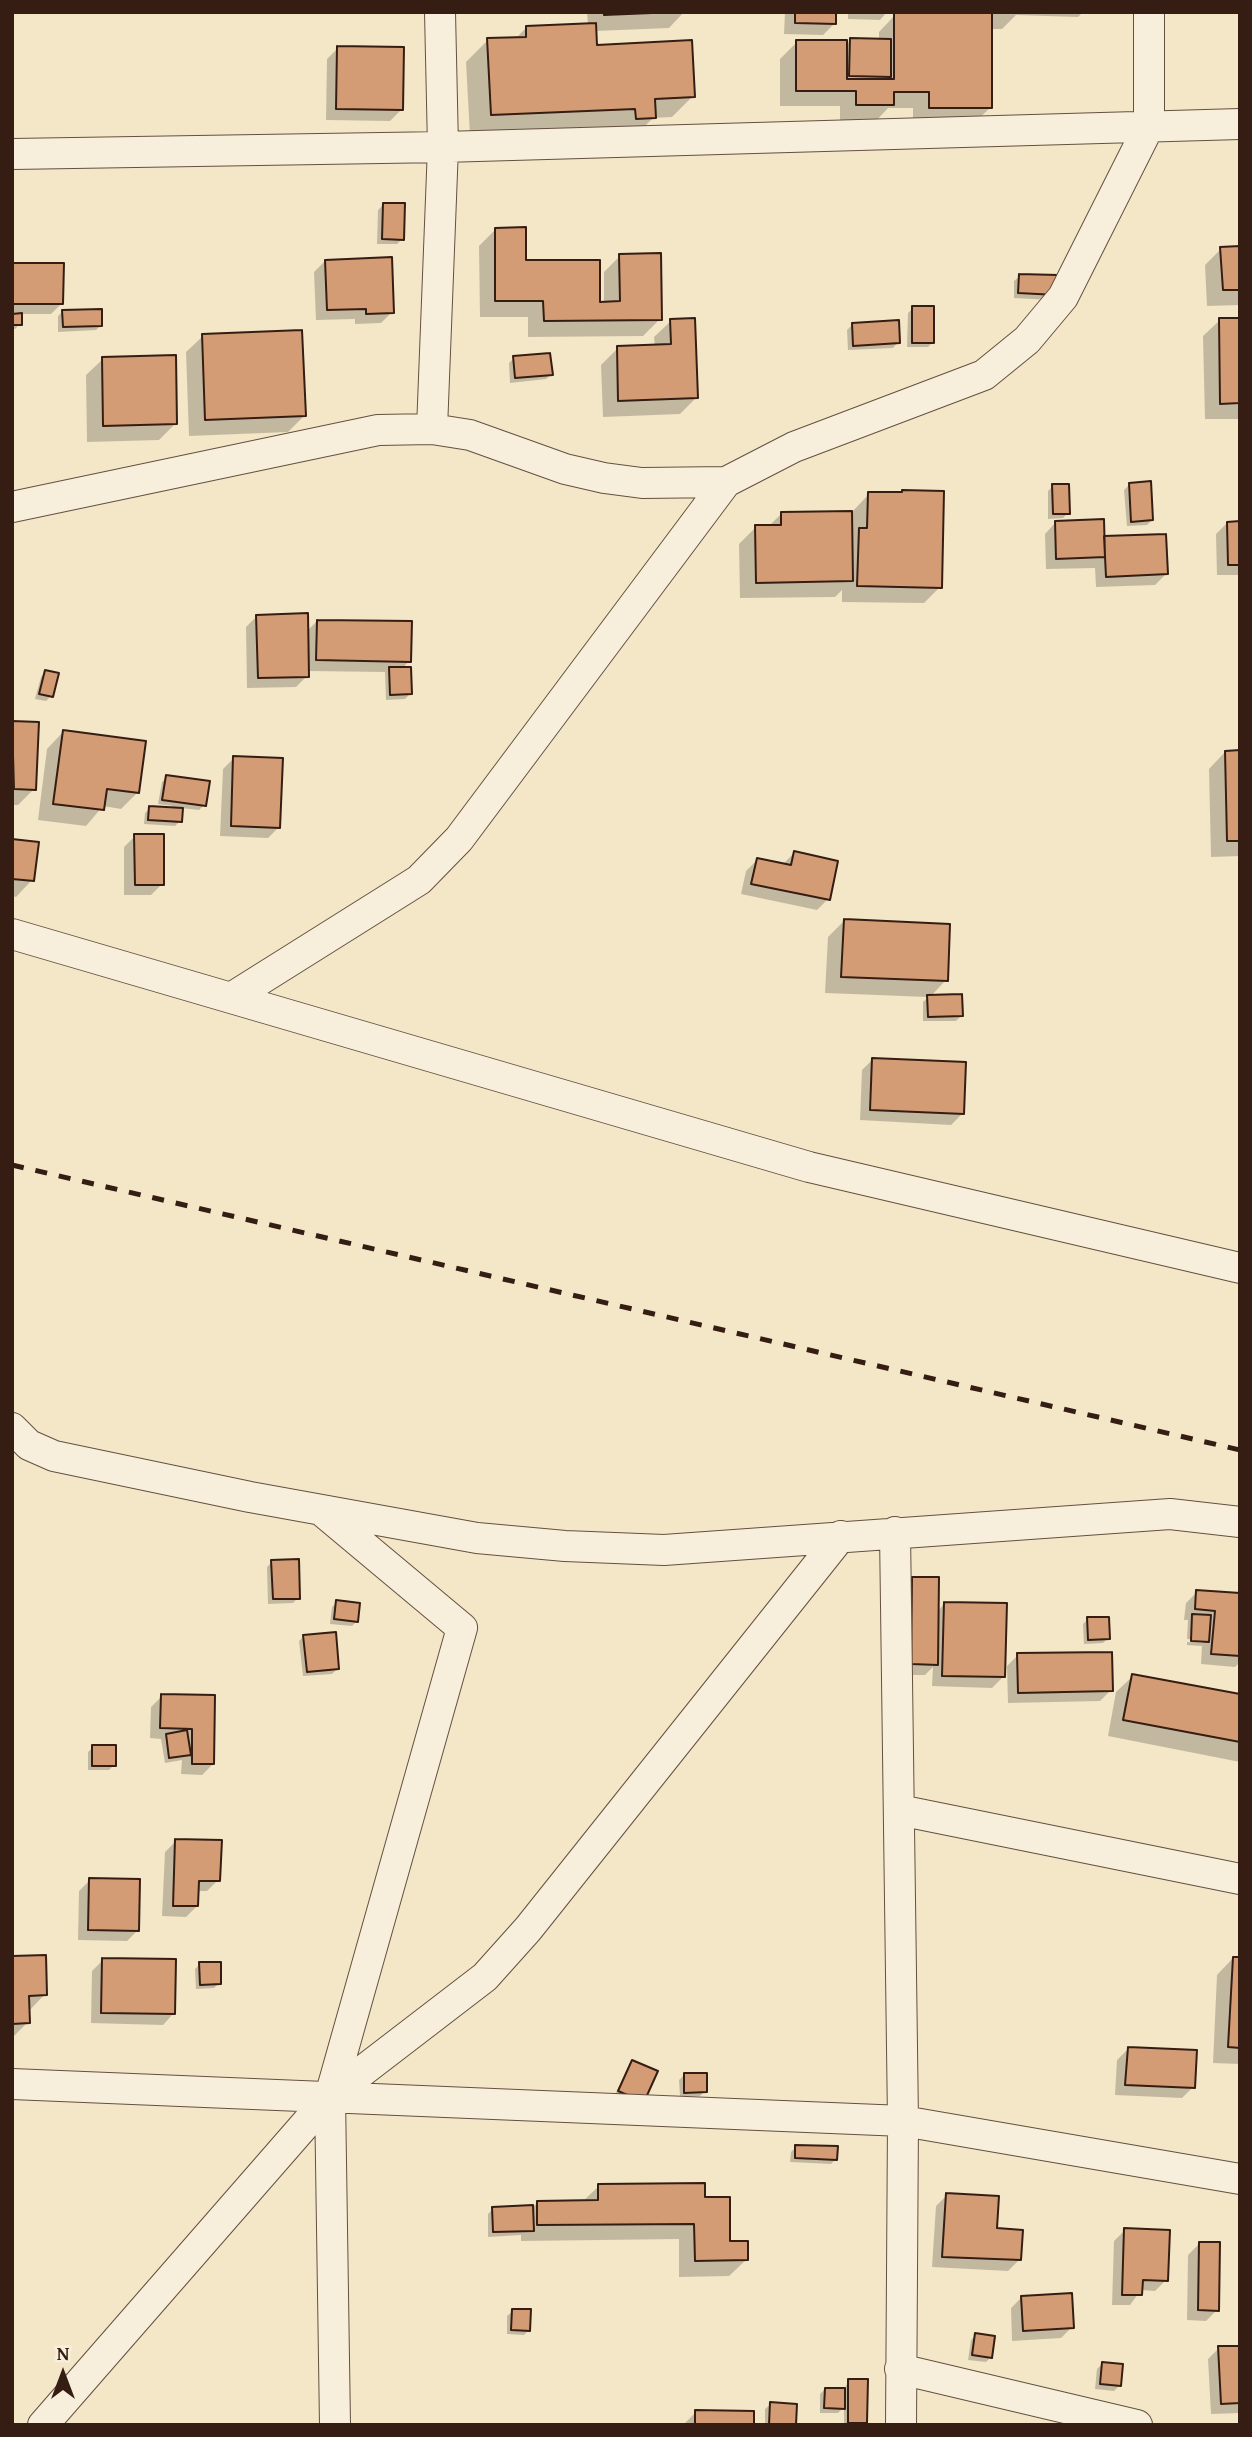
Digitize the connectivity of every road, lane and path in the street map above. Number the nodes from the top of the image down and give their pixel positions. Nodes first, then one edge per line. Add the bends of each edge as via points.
1 (440, 12) edge
2 (1149, 12) edge
3 (1240, 124) edge
4 (1149, 126) junction
5 (443, 147) junction
6 (12, 155) edge
7 (432, 429) junction
8 (726, 482) junction
9 (12, 507) edge
10 (12, 934) edge
11 (231, 998) junction
12 (1240, 1268) edge
13 (12, 1428) edge
14 (320, 1510) junction
15 (1240, 1522) edge
16 (895, 1532) junction
17 (841, 1536) junction
18 (899, 1810) junction
19 (1240, 1879) edge
20 (12, 2084) edge
21 (330, 2096) junction
22 (903, 2121) junction
23 (1240, 2179) edge
24 (900, 2369) junction
25 (43, 2425) edge
26 (335, 2425) edge
27 (901, 2425) edge
28 (1137, 2425) edge

1 - 5 street
2 - 4 street
3 - 4 street
4 - 5 street
4 - 8 street via 1063,298 1027,340 984,375 794,447
5 - 6 street
5 - 7 street
7 - 8 street via 470,435 604,478 642,483
7 - 9 street via 378,430
8 - 11 street via 451,847 419,880
10 - 11 street
11 - 12 street via 809,1167
13 - 14 street via 29,1445 54,1456
14 - 17 street via 477,1538 565,1546 664,1550
14 - 21 street via 462,1629
15 - 16 street via 1170,1514
16 - 17 street
16 - 18 street
17 - 21 street via 485,1978
18 - 19 street
18 - 22 street
20 - 21 street
21 - 22 street
21 - 25 street
21 - 26 street
22 - 23 street
22 - 24 street
24 - 27 street
24 - 28 street

